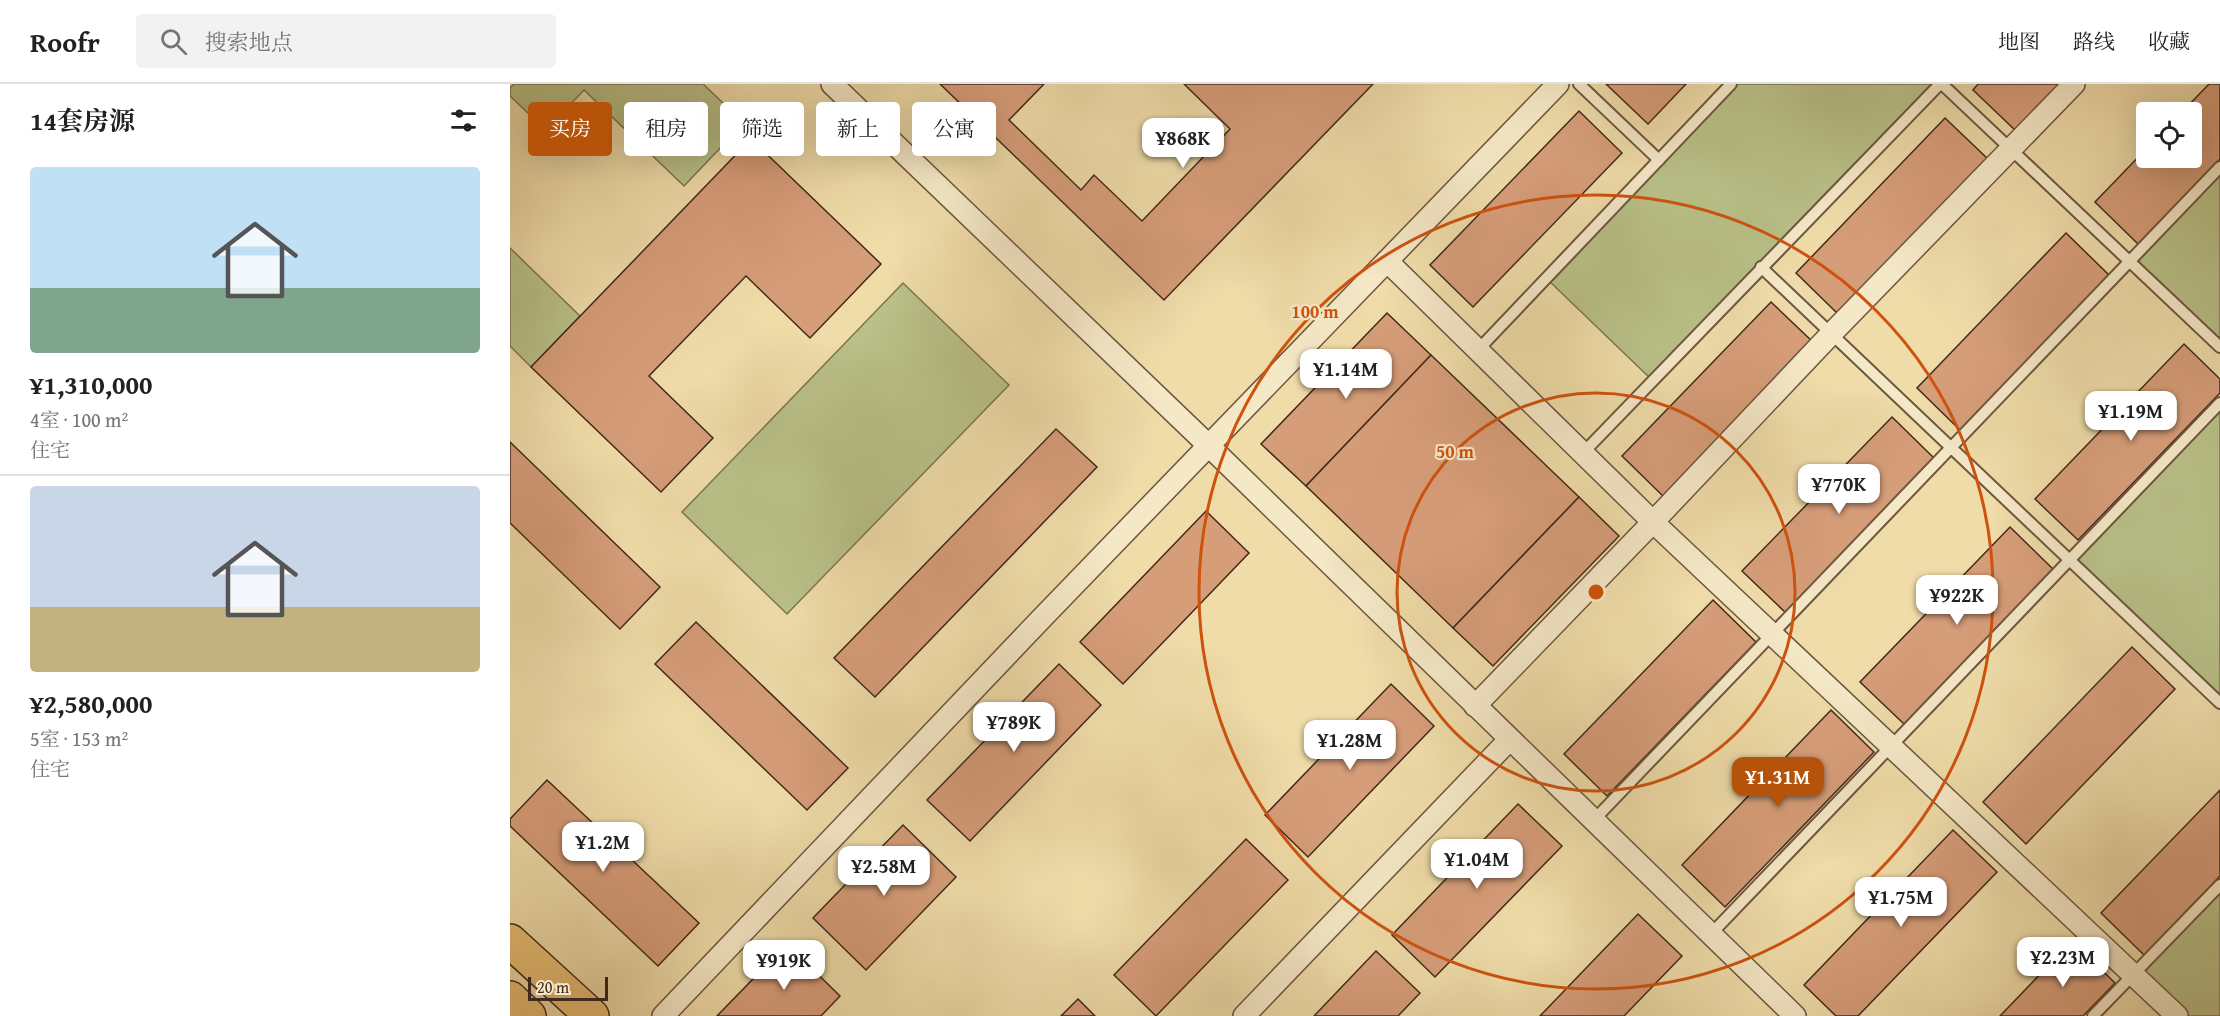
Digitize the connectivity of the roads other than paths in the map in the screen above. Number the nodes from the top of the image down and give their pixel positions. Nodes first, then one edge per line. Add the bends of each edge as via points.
1 (832, 84) edge
2 (1558, 84) edge
3 (1579, 84) edge
4 (1731, 84) edge
5 (1941, 84) edge
6 (2074, 84) edge
7 (2011, 150) junction
8 (1659, 160) junction
9 (2220, 167) edge
10 (1387, 261) junction
11 (2130, 262) junction
12 (1761, 267) junction
13 (1832, 333) junction
14 (2220, 347) edge
15 (1477, 351) junction
16 (2220, 403) edge
17 (1208, 446) junction
18 (1951, 446) junction
19 (1582, 454) junction
20 (1653, 522) junction
21 (2068, 559) junction
22 (1771, 634) junction
23 (2220, 703) edge
24 (1475, 706) junction
25 (1509, 740) junction
26 (1890, 747) junction
27 (1593, 821) junction
28 (2220, 885) edge
29 (1711, 934) junction
30 (510, 941) edge
31 (2134, 974) junction
32 (510, 998) edge
33 (530, 1016) edge
34 (592, 1016) edge
35 (663, 1016) edge
36 (1244, 1016) edge
37 (1795, 1016) edge
38 (2093, 1016) edge
39 (2177, 1016) edge

1 - 17 street
2 - 10 street
3 - 8 lane
4 - 8 lane
5 - 7 lane
5 - 12 lane
6 - 7 street
7 - 11 lane
7 - 13 street
8 - 15 lane
9 - 11 lane
10 - 15 street
10 - 17 street
11 - 14 lane
11 - 18 lane
12 - 13 lane
12 - 19 lane
13 - 18 lane
13 - 20 street
15 - 19 street
16 - 21 lane
17 - 24 street
17 - 35 street
18 - 21 lane
18 - 22 lane
19 - 20 street
20 - 22 street
20 - 24 street
21 - 23 lane
21 - 26 lane
22 - 26 street
22 - 27 lane
24 - 25 street
25 - 27 street
25 - 36 street
26 - 29 lane
26 - 31 street
27 - 29 street
28 - 31 lane
29 - 37 street
30 - 34 main road
31 - 38 lane
31 - 39 street
32 - 33 main road

